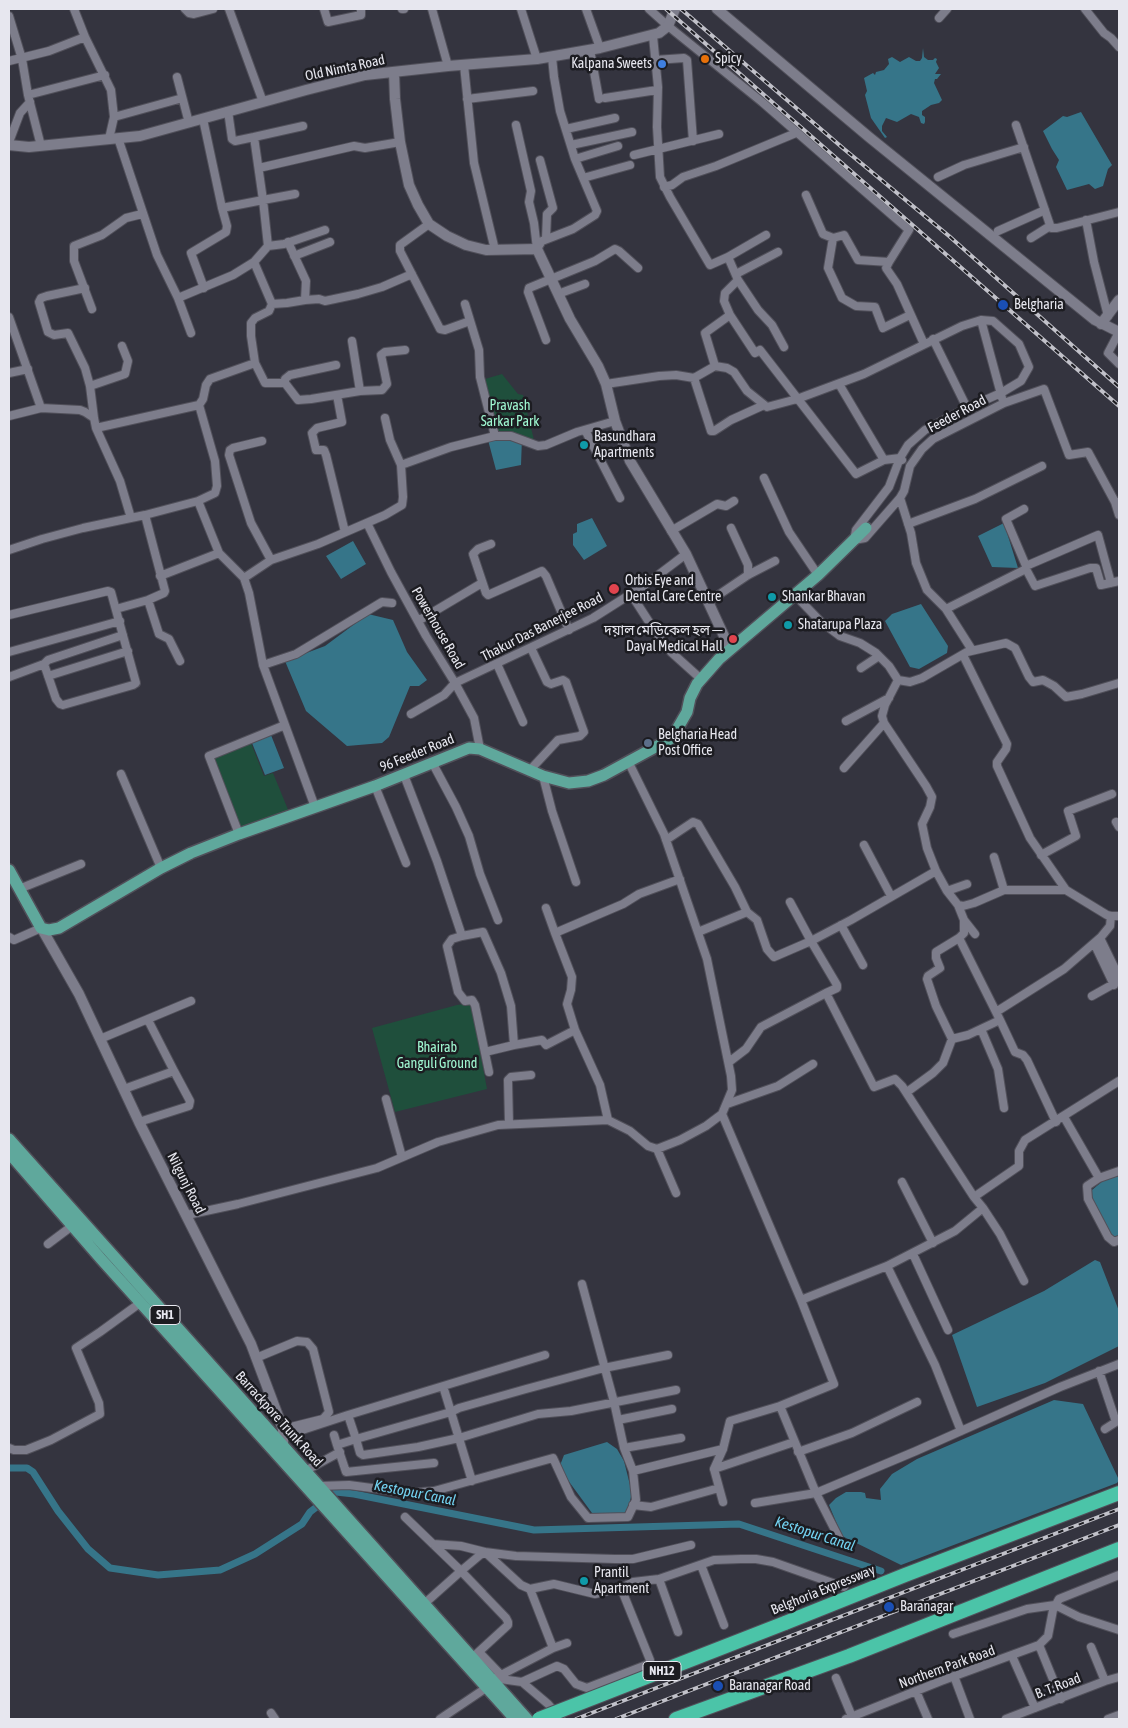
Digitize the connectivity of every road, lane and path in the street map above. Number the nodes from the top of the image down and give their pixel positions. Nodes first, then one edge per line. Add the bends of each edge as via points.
1 (74, 9) edge
2 (185, 9) edge
3 (213, 9) edge
4 (230, 9) edge
5 (324, 9) edge
6 (361, 9) edge
7 (432, 9) edge
8 (521, 9) edge
9 (586, 9) edge
10 (649, 9) edge
11 (675, 9) edge
12 (717, 9) edge
13 (947, 9) edge
14 (1085, 9) edge
15 (939, 18) dead end
16 (10, 21) edge
17 (668, 26) junction
18 (1119, 33) edge
19 (653, 36) junction
20 (85, 37) junction
21 (1112, 38) junction
22 (1119, 47) edge
23 (595, 49) junction
24 (552, 57) junction
25 (22, 59) junction
26 (537, 59) junction
27 (655, 60) junction
28 (9, 61) edge
29 (464, 64) junction
30 (448, 66) junction
31 (394, 72) junction
32 (105, 75) junction
33 (177, 77) dead end
34 (658, 90) junction
35 (533, 91) dead end
36 (179, 98) dead end
37 (467, 98) junction
38 (29, 99) junction
39 (263, 102) junction
40 (228, 111) junction
41 (114, 117) junction
42 (615, 118) dead end
43 (203, 119) junction
44 (189, 123) junction
45 (516, 125) dead end
46 (1016, 125) dead end
47 (304, 126) dead end
48 (566, 129) junction
49 (632, 132) dead end
50 (796, 132) junction
51 (719, 134) dead end
52 (254, 137) junction
53 (113, 139) junction
54 (694, 141) junction
55 (400, 142) junction
56 (9, 143) edge
57 (571, 145) junction
58 (41, 146) junction
59 (618, 146) dead end
60 (1024, 147) junction
61 (659, 149) junction
62 (634, 155) dead end
63 (575, 159) junction
64 (540, 160) dead end
65 (630, 165) dead end
66 (259, 168) junction
67 (938, 177) dead end
68 (583, 178) junction
69 (664, 187) junction
70 (295, 194) dead end
71 (806, 195) dead end
72 (264, 200) junction
73 (222, 208) junction
74 (1045, 210) junction
75 (1119, 212) edge
76 (142, 214) junction
77 (1086, 220) junction
78 (429, 224) junction
79 (1050, 226) junction
80 (326, 230) dead end
81 (998, 231) dead end
82 (766, 235) dead end
83 (833, 238) junction
84 (1031, 238) dead end
85 (546, 239) junction
86 (288, 242) junction
87 (330, 242) dead end
88 (268, 246) junction
89 (496, 250) junction
90 (537, 250) junction
91 (778, 252) dead end
92 (294, 256) junction
93 (728, 257) junction
94 (254, 262) junction
95 (888, 262) junction
96 (638, 268) dead end
97 (412, 274) junction
98 (737, 277) junction
99 (550, 278) junction
100 (585, 284) dead end
101 (85, 288) junction
102 (204, 288) junction
103 (558, 294) junction
104 (178, 298) junction
105 (305, 300) junction
106 (1119, 300) edge
107 (272, 304) junction
108 (465, 304) dead end
109 (92, 309) dead end
110 (730, 314) junction
111 (910, 315) junction
112 (9, 319) edge
113 (981, 320) junction
114 (1105, 320) junction
115 (470, 321) junction
116 (1119, 332) edge
117 (191, 333) dead end
118 (933, 339) junction
119 (17, 340) junction
120 (352, 340) dead end
121 (546, 340) dead end
122 (9, 342) edge
123 (924, 344) junction
124 (122, 346) dead end
125 (784, 347) dead end
126 (405, 350) dead end
127 (255, 362) junction
128 (1119, 364) edge
129 (336, 365) dead end
130 (715, 366) junction
131 (28, 369) junction
132 (9, 374) edge
133 (694, 378) junction
134 (285, 383) junction
135 (606, 384) junction
136 (839, 384) junction
137 (90, 386) junction
138 (360, 390) junction
139 (1001, 394) junction
140 (337, 395) junction
141 (797, 399) junction
142 (1004, 403) junction
143 (200, 405) junction
144 (764, 405) junction
145 (41, 408) junction
146 (967, 408) junction
147 (9, 416) edge
148 (94, 418) junction
149 (385, 418) dead end
150 (615, 421) junction
151 (96, 428) junction
152 (585, 430) junction
153 (495, 436) junction
154 (262, 441) dead end
155 (900, 458) junction
156 (884, 460) junction
157 (401, 465) junction
158 (910, 466) junction
159 (1042, 466) dead end
160 (764, 478) dead end
161 (620, 498) dead end
162 (900, 498) junction
163 (198, 501) junction
164 (734, 501) dead end
165 (1117, 502) edge
166 (1024, 509) dead end
167 (1119, 515) edge
168 (145, 516) junction
169 (132, 518) junction
170 (367, 523) junction
171 (908, 524) junction
172 (731, 528) dead end
173 (866, 528) dead end
174 (671, 531) junction
175 (345, 532) junction
176 (854, 540) junction
177 (491, 544) dead end
178 (9, 547) edge
179 (219, 553) junction
180 (686, 554) junction
181 (271, 560) junction
182 (775, 561) dead end
183 (1026, 567) junction
184 (748, 575) junction
185 (818, 575) junction
186 (160, 576) junction
187 (244, 578) junction
188 (1119, 581) edge
189 (1111, 583) junction
190 (482, 584) junction
191 (631, 594) junction
192 (795, 595) junction
193 (148, 600) junction
194 (708, 602) junction
195 (392, 603) dead end
196 (116, 609) junction
197 (946, 609) junction
198 (9, 616) edge
199 (120, 621) junction
200 (418, 621) junction
201 (569, 630) junction
202 (123, 635) junction
203 (531, 648) junction
204 (730, 649) junction
205 (972, 650) junction
206 (9, 652) edge
207 (128, 652) junction
208 (963, 655) junction
209 (878, 656) junction
210 (180, 661) dead end
211 (44, 664) junction
212 (497, 664) junction
213 (263, 665) junction
214 (862, 668) dead end
215 (48, 676) junction
216 (9, 677) edge
217 (701, 679) junction
218 (898, 680) junction
219 (455, 683) junction
220 (1119, 683) edge
221 (888, 698) junction
222 (411, 714) dead end
223 (523, 722) dead end
224 (846, 722) dead end
225 (884, 724) junction
226 (285, 725) junction
227 (480, 749) junction
228 (628, 761) junction
229 (433, 764) junction
230 (844, 768) dead end
231 (530, 770) junction
232 (120, 774) dead end
233 (404, 775) junction
234 (543, 776) junction
235 (375, 786) junction
236 (1112, 794) dead end
237 (315, 808) junction
238 (239, 834) junction
239 (666, 840) junction
240 (864, 845) dead end
241 (1042, 855) junction
242 (994, 857) dead end
243 (406, 863) dead end
244 (81, 864) dead end
245 (161, 868) junction
246 (9, 870) edge
247 (936, 871) junction
248 (680, 879) junction
249 (576, 882) dead end
250 (967, 884) dead end
251 (19, 889) junction
252 (1004, 890) junction
253 (1066, 890) junction
254 (947, 891) junction
255 (891, 896) junction
256 (790, 902) dead end
257 (958, 905) junction
258 (546, 908) dead end
259 (747, 912) junction
260 (1115, 916) edge
261 (498, 920) dead end
262 (964, 920) junction
263 (841, 925) junction
264 (41, 928) junction
265 (698, 932) junction
266 (555, 933) junction
267 (975, 934) dead end
268 (462, 936) junction
269 (9, 937) edge
270 (959, 938) junction
271 (810, 941) junction
272 (1097, 941) junction
273 (863, 965) dead end
274 (1119, 977) edge
275 (1116, 983) edge
276 (826, 994) junction
277 (1092, 996) dead end
278 (191, 1001) dead end
279 (996, 1012) junction
280 (148, 1020) junction
281 (1000, 1020) junction
282 (981, 1029) junction
283 (576, 1030) junction
284 (100, 1039) junction
285 (952, 1039) junction
286 (514, 1046) junction
287 (485, 1052) junction
288 (729, 1062) junction
289 (813, 1064) dead end
290 (174, 1071) junction
291 (488, 1072) dead end
292 (530, 1075) dead end
293 (1119, 1081) edge
294 (124, 1089) junction
295 (907, 1092) junction
296 (386, 1099) dead end
297 (727, 1104) junction
298 (1004, 1108) dead end
299 (722, 1114) junction
300 (1064, 1117) junction
301 (608, 1120) junction
302 (139, 1122) junction
303 (1056, 1122) junction
304 (509, 1124) junction
305 (9, 1139) edge
306 (657, 1148) junction
307 (9, 1153) edge
308 (402, 1157) junction
309 (1119, 1171) edge
310 (1099, 1178) junction
311 (902, 1182) dead end
312 (676, 1192) dead end
313 (974, 1197) junction
314 (983, 1208) junction
315 (187, 1215) junction
316 (72, 1226) junction
317 (1119, 1240) edge
318 (933, 1243) junction
319 (48, 1244) dead end
320 (913, 1254) junction
321 (887, 1266) junction
322 (1024, 1281) dead end
323 (582, 1284) dead end
324 (801, 1300) junction
325 (140, 1303) junction
326 (948, 1330) dead end
327 (668, 1354) dead end
328 (545, 1356) dead end
329 (256, 1358) junction
330 (1119, 1364) edge
331 (604, 1368) junction
332 (1099, 1371) junction
333 (443, 1386) junction
334 (676, 1390) dead end
335 (614, 1402) junction
336 (917, 1402) dead end
337 (780, 1406) junction
338 (672, 1409) dead end
339 (451, 1412) junction
340 (348, 1414) junction
341 (618, 1420) junction
342 (1118, 1421) edge
343 (1105, 1429) dead end
344 (961, 1431) junction
345 (334, 1435) dead end
346 (459, 1438) junction
347 (681, 1438) dead end
348 (356, 1439) junction
349 (794, 1442) junction
350 (282, 1443) junction
351 (9, 1448) edge
352 (338, 1448) junction
353 (624, 1448) junction
354 (723, 1449) junction
355 (798, 1452) junction
356 (434, 1463) dead end
357 (714, 1470) junction
358 (305, 1471) junction
359 (346, 1472) junction
360 (633, 1472) junction
361 (472, 1481) junction
362 (349, 1485) junction
363 (720, 1488) junction
364 (319, 1490) junction
365 (816, 1493) junction
366 (1119, 1493) edge
367 (723, 1502) dead end
368 (755, 1503) dead end
369 (633, 1505) junction
370 (331, 1507) junction
371 (405, 1517) dead end
372 (840, 1540) dead end
373 (433, 1544) junction
374 (691, 1546) dead end
375 (1119, 1549) edge
376 (485, 1552) junction
377 (701, 1565) junction
378 (460, 1571) junction
379 (1119, 1575) edge
380 (659, 1578) junction
381 (844, 1587) dead end
382 (621, 1588) junction
383 (530, 1589) junction
384 (424, 1604) junction
385 (1054, 1608) junction
386 (724, 1624) dead end
387 (1119, 1630) edge
388 (678, 1632) dead end
389 (953, 1634) dead end
390 (567, 1642) dead end
391 (1040, 1645) junction
392 (1091, 1647) dead end
393 (553, 1648) junction
394 (476, 1655) junction
395 (1012, 1656) junction
396 (954, 1676) junction
397 (836, 1678) dead end
398 (1119, 1678) edge
399 (1105, 1681) junction
400 (522, 1682) junction
401 (487, 1683) junction
402 (916, 1691) junction
403 (1061, 1699) junction
404 (1034, 1708) junction
405 (1119, 1715) edge
406 (851, 1718) edge
407 (440, 1719) edge
408 (515, 1719) edge
409 (527, 1719) edge
410 (540, 1719) edge
411 (561, 1719) edge
412 (676, 1719) edge
413 (928, 1719) edge
414 (970, 1719) edge
415 (1006, 1719) edge
416 (1108, 1719) edge

1 - 20 street
2 - 3 street via 194,14
4 - 39 street
5 - 6 street via 328,22 361,14
7 - 30 street
8 - 26 street
9 - 23 street
10 - 17 street
11 - 17 street
12 - 114 street via 1094,320
13 - 15 street
14 - 21 street
16 - 25 street
17 - 19 street, Old Nimta Road
17 - 50 street
18 - 21 street
19 - 23 street, Old Nimta Road
19 - 27 street
20 - 25 street
20 - 32 street
21 - 22 street
23 - 24 street, Old Nimta Road
23 - 34 street via 602,98
24 - 26 street, Old Nimta Road
24 - 48 street
25 - 28 street
25 - 38 street
26 - 29 street, Old Nimta Road
27 - 34 street
27 - 54 street via 687,60
29 - 30 street, Old Nimta Road
29 - 37 street
30 - 31 street, Old Nimta Road
31 - 39 street, Old Nimta Road via 365,76
31 - 55 street
32 - 38 street
32 - 41 street via 111,90
33 - 44 street
34 - 61 street
35 - 37 street
36 - 41 street
37 - 89 street via 476,172
38 - 56 street
38 - 58 street
39 - 40 street, Old Nimta Road
40 - 43 street, Old Nimta Road
40 - 52 street via 234,141
41 - 53 street
42 - 48 street
43 - 44 street, Old Nimta Road
43 - 73 street
44 - 53 street, Old Nimta Road via 140,136
45 - 90 street via 531,191 529,202
46 - 60 street
47 - 52 street
48 - 57 street
49 - 57 street
50 - 69 street
50 - 95 street via 909,230
51 - 54 street
52 - 66 street
53 - 58 street, Old Nimta Road
53 - 76 street
54 - 61 street
55 - 66 street via 365,148 354,146
55 - 78 street via 408,185
56 - 58 street, Old Nimta Road
57 - 63 street
59 - 63 street
60 - 67 street via 964,165
60 - 74 street
61 - 62 street
61 - 69 street via 659,171
63 - 68 street
64 - 85 street via 553,208 547,214
65 - 68 street
66 - 72 street
68 - 85 street via 596,215 573,229
69 - 93 street via 710,265
70 - 72 street
71 - 83 street via 823,234
72 - 73 street
72 - 88 street
73 - 102 street via 226,232 191,253
74 - 79 street
74 - 81 street
75 - 77 street
76 - 101 street via 126,218 102,234 74,246 74,261
76 - 104 street
77 - 79 street via 1057,228
77 - 114 street
78 - 89 street via 466,245
78 - 97 street via 399,247
79 - 84 street
80 - 86 street
82 - 93 street
83 - 95 street via 844,235 858,260
83 - 111 street via 828,268 842,298 856,306 875,307 883,328
85 - 90 street
86 - 88 street
86 - 92 street
87 - 92 street
88 - 94 street
89 - 90 street
90 - 99 street
91 - 98 street
92 - 105 street via 306,281
93 - 98 street
94 - 102 street
94 - 107 street
95 - 111 street via 886,268 897,284
96 - 99 street via 615,249 595,261
97 - 105 street via 358,294 325,301
97 - 115 street via 440,329
98 - 110 street via 725,293 724,301
98 - 125 street
99 - 103 street
99 - 121 street via 528,290
100 - 103 street
101 - 109 street
101 - 137 street via 47,296 39,302 48,332 70,335
102 - 104 street
103 - 135 street
104 - 117 street
105 - 107 street
106 - 114 street
107 - 127 street via 269,311 255,318 251,324
108 - 115 street
110 - 130 street via 705,333
110 - 141 street via 755,353 760,350
111 - 123 street
112 - 119 street
113 - 118 street
113 - 139 street
113 - 139 street via 993,321 1011,336 1019,344 1029,367 1021,380
114 - 116 street
115 - 153 street via 479,350 480,377
116 - 128 street via 1109,351
118 - 123 street
118 - 146 street
119 - 122 street
119 - 131 street
120 - 138 street
123 - 136 street
124 - 137 street via 128,361 125,375
126 - 138 street via 381,355 387,384 382,390
127 - 134 street via 265,383
127 - 143 street via 210,379
129 - 134 street via 290,374
130 - 133 street
130 - 144 street via 734,372
131 - 132 street
131 - 145 street
133 - 135 street via 659,376
133 - 144 street via 710,431
134 - 140 street via 298,400
135 - 150 street
136 - 141 street
136 - 156 street
137 - 148 street
138 - 140 street
139 - 142 street
139 - 146 street
140 - 175 street via 342,422 317,428 312,434 316,450 324,450 326,455
141 - 144 street via 767,407
141 - 156 street via 856,474
142 - 158 street, Feeder Road via 933,440
142 - 165 street, Feeder Road via 1044,389 1069,456 1088,452
143 - 151 street
143 - 163 street via 215,461 217,486 215,493
145 - 147 street
145 - 148 street via 80,410
146 - 155 street via 925,430 908,445
148 - 151 street
149 - 157 street
150 - 152 street
150 - 174 street via 630,461
151 - 169 street via 120,481
152 - 153 street via 538,446 511,436
152 - 161 street
153 - 157 street
154 - 181 street via 234,448 229,455 251,523
155 - 156 street
155 - 158 street
155 - 176 street via 889,487 856,530
157 - 170 street via 402,505
158 - 162 street, Feeder Road
159 - 171 street via 975,499
160 - 185 street via 789,532
162 - 171 street
162 - 176 street, Feeder Road via 865,538
163 - 168 street
163 - 179 street
164 - 174 street via 726,506 717,504
165 - 167 street
166 - 183 street via 1006,519
168 - 169 street
168 - 186 street
169 - 178 street
170 - 175 street
170 - 200 street, Powerhouse Road
171 - 197 street via 916,563 927,590
172 - 184 street via 748,565
173 - 176 main road
174 - 180 street
175 - 181 street
176 - 185 main road
177 - 190 street via 473,554
179 - 186 street
179 - 187 street
180 - 191 street, Thakur Das Banerjee Road
180 - 194 street
181 - 187 street
182 - 184 street
183 - 189 street via 1035,586 1090,568 1096,568 1101,585
183 - 189 street via 1098,535
183 - 197 street
184 - 194 street
185 - 192 main road
186 - 193 street via 165,591
187 - 213 street
188 - 189 street
190 - 200 street
190 - 201 street via 488,594 542,571
191 - 201 street, Thakur Das Banerjee Road
191 - 217 street via 660,640
192 - 204 main road
192 - 209 street via 840,636
193 - 196 street
193 - 210 street via 160,634 169,639
194 - 204 street
195 - 213 street via 382,602 296,654
196 - 198 street via 112,593 108,591
196 - 199 street
197 - 205 street
199 - 202 street
199 - 206 street
200 - 219 street, Powerhouse Road
201 - 203 street, Thakur Das Banerjee Road
202 - 207 street
202 - 211 street
203 - 212 street, Thakur Das Banerjee Road
203 - 231 street via 547,682 566,682 584,732 580,736 558,740
204 - 217 main road
205 - 208 street
205 - 220 street via 1006,643 1014,648 1033,682 1043,680 1066,697
207 - 215 street
207 - 215 street via 136,679 133,686 63,705 56,699
208 - 218 street via 922,678 910,682
208 - 241 street via 1008,744 997,766 1017,812
209 - 214 street
209 - 218 street
211 - 215 street
211 - 216 street
212 - 219 street, Thakur Das Banerjee Road
212 - 223 street
213 - 226 street
217 - 228 main road via 672,738
218 - 221 street
219 - 222 street, Thakur Das Banerjee Road via 444,695
219 - 227 street, Powerhouse Road via 474,718
221 - 224 street
221 - 225 street via 882,716
225 - 230 street
225 - 247 street via 932,798 922,824
226 - 237 street
226 - 238 street via 209,756
227 - 229 main road, 96 Feeder Road via 469,748
227 - 231 main road
228 - 234 main road via 604,774 576,783
228 - 239 street
229 - 233 main road, 96 Feeder Road
229 - 261 street via 469,836
231 - 234 main road
232 - 245 street
233 - 235 main road, 96 Feeder Road
233 - 268 street
234 - 249 street
235 - 237 main road, 96 Feeder Road
235 - 243 street
236 - 241 street via 1068,811 1076,836
237 - 238 main road, 96 Feeder Road
238 - 245 main road, 96 Feeder Road
239 - 248 street
239 - 259 street via 696,822
240 - 255 street
241 - 253 street
242 - 252 street
244 - 251 street
245 - 264 main road, 96 Feeder Road via 59,928
246 - 251 main road
247 - 254 street
247 - 255 street
248 - 265 street
248 - 266 street
250 - 254 street
251 - 264 main road
252 - 253 street
252 - 257 street via 974,903
253 - 260 street
254 - 257 street
255 - 263 street
256 - 271 street
257 - 262 street
258 - 266 street
259 - 265 street
259 - 271 street via 757,920 774,957
260 - 272 street
262 - 267 street
262 - 270 street via 964,933
263 - 271 street
263 - 273 street
264 - 269 street via 14,940
264 - 284 street, Nilgunj Road via 79,994
265 - 288 street
266 - 283 street via 572,977 566,1004
268 - 286 street via 484,932 488,938 511,1006
268 - 287 street via 452,939 447,946 458,992 465,1001 472,1000 475,1005
270 - 279 street
270 - 285 street via 936,952 940,968 927,980
271 - 276 street via 837,985
272 - 274 street
272 - 275 street
272 - 279 street via 1064,969
275 - 277 street
276 - 288 street via 761,1027 746,1049
276 - 295 street via 874,1087 895,1079
278 - 280 street
279 - 281 street
280 - 284 street
280 - 290 street
281 - 282 street
281 - 303 street via 1015,1052 1027,1060
282 - 285 street
282 - 298 street via 998,1069
283 - 286 street via 546,1044 542,1040
283 - 301 street via 600,1085
284 - 294 street, Nilgunj Road
285 - 295 street via 944,1063
286 - 287 street
287 - 291 street
288 - 297 street via 732,1090
289 - 297 street via 778,1086
290 - 294 street
290 - 302 street via 190,1101 189,1106
292 - 304 street via 508,1080
293 - 300 street
294 - 302 street, Nilgunj Road
295 - 313 street
296 - 308 street
297 - 299 street
299 - 306 street via 680,1140
299 - 324 street
300 - 303 street
300 - 310 street
301 - 304 street
301 - 306 street via 630,1131 648,1146
302 - 315 street, Nilgunj Road
303 - 313 street via 1025,1140 1019,1151 1019,1166
304 - 308 street via 438,1142
305 - 350 main road, Barrackpore Trunk Road / SH1
306 - 312 street
307 - 316 main road, Barrackpore Trunk Road / SH1
308 - 315 street via 377,1168
309 - 310 street
310 - 317 street via 1088,1186 1088,1199 1108,1237 1114,1242
311 - 318 street
313 - 314 street
314 - 318 street via 955,1231
314 - 322 street
315 - 329 street, Nilgunj Road
316 - 319 street
316 - 325 main road, Barrackpore Trunk Road / SH1
318 - 320 street
320 - 321 street
320 - 326 street
321 - 324 street
321 - 344 street via 935,1365
323 - 331 street
324 - 337 street via 834,1384
325 - 350 main road, Barrackpore Trunk Road / SH1
325 - 351 street via 76,1348 99,1403 100,1414 26,1450
327 - 331 street
328 - 333 street
329 - 350 street, Nilgunj Road
329 - 350 street via 297,1341 307,1342 312,1350 329,1412 323,1420
330 - 332 street
331 - 335 street
331 - 339 street
332 - 342 street
332 - 344 street
333 - 339 street
333 - 340 street
334 - 335 street
335 - 341 street
335 - 346 street via 538,1414
336 - 355 street
337 - 349 street
337 - 354 street via 730,1421
338 - 341 street
339 - 346 street
339 - 348 street
340 - 348 street
340 - 350 street
341 - 353 street
342 - 343 street
344 - 365 street
345 - 352 street
346 - 348 street via 363,1455
346 - 361 street
347 - 353 street
348 - 352 street
349 - 355 street
349 - 357 street
350 - 358 main road, Barrackpore Trunk Road / SH1
350 - 364 main road, Barrackpore Trunk Road / SH1
352 - 358 street
352 - 359 street
353 - 360 street
354 - 357 street
354 - 360 street
355 - 365 street
356 - 359 street
357 - 363 street
358 - 364 main road, Barrackpore Trunk Road / SH1
359 - 362 street
360 - 369 street via 636,1500
361 - 362 street via 434,1491 409,1493
361 - 369 street via 553,1458 570,1498 588,1518 628,1517
362 - 364 street
363 - 367 street
363 - 369 street via 651,1507
364 - 370 main road, Barrackpore Trunk Road / SH1
365 - 368 street
365 - 372 street
366 - 410 highway, Belghoria Expressway / NH12, bridge
370 - 384 main road, Barrackpore Trunk Road / SH1
370 - 401 main road, Barrackpore Trunk Road / SH1
371 - 373 street
373 - 376 street
373 - 378 street
374 - 376 street via 633,1559 516,1556
375 - 412 highway via 900,1636
376 - 378 street
376 - 383 street via 521,1585
377 - 380 street
377 - 381 street via 714,1560 756,1559
377 - 386 street
378 - 384 street
378 - 394 street via 508,1622
379 - 385 street via 1058,1599
380 - 382 street via 633,1582
380 - 388 street
382 - 383 street via 595,1594 554,1584
382 - 400 street via 649,1664 587,1688 576,1684 564,1669 557,1666
383 - 393 street
384 - 394 main road, Barrackpore Trunk Road / SH1
385 - 387 street
385 - 389 street via 1026,1609
385 - 391 street via 1048,1636
390 - 393 street
391 - 395 street, Northern Park Road
391 - 403 street
392 - 399 street
393 - 394 street via 501,1675
394 - 401 main road, Barrackpore Trunk Road / SH1
395 - 396 street, Northern Park Road
395 - 404 street
396 - 402 street, Northern Park Road
396 - 414 street
397 - 406 street
398 - 399 street, B. T. Road
399 - 403 street, B. T. Road
400 - 401 street
400 - 411 street
401 - 407 street
401 - 408 main road, Barrackpore Trunk Road / SH1
401 - 409 main road, Barrackpore Trunk Road / SH1
402 - 406 street, Northern Park Road
402 - 413 street
403 - 404 street, B. T. Road
404 - 415 street, B. T. Road
405 - 416 street

